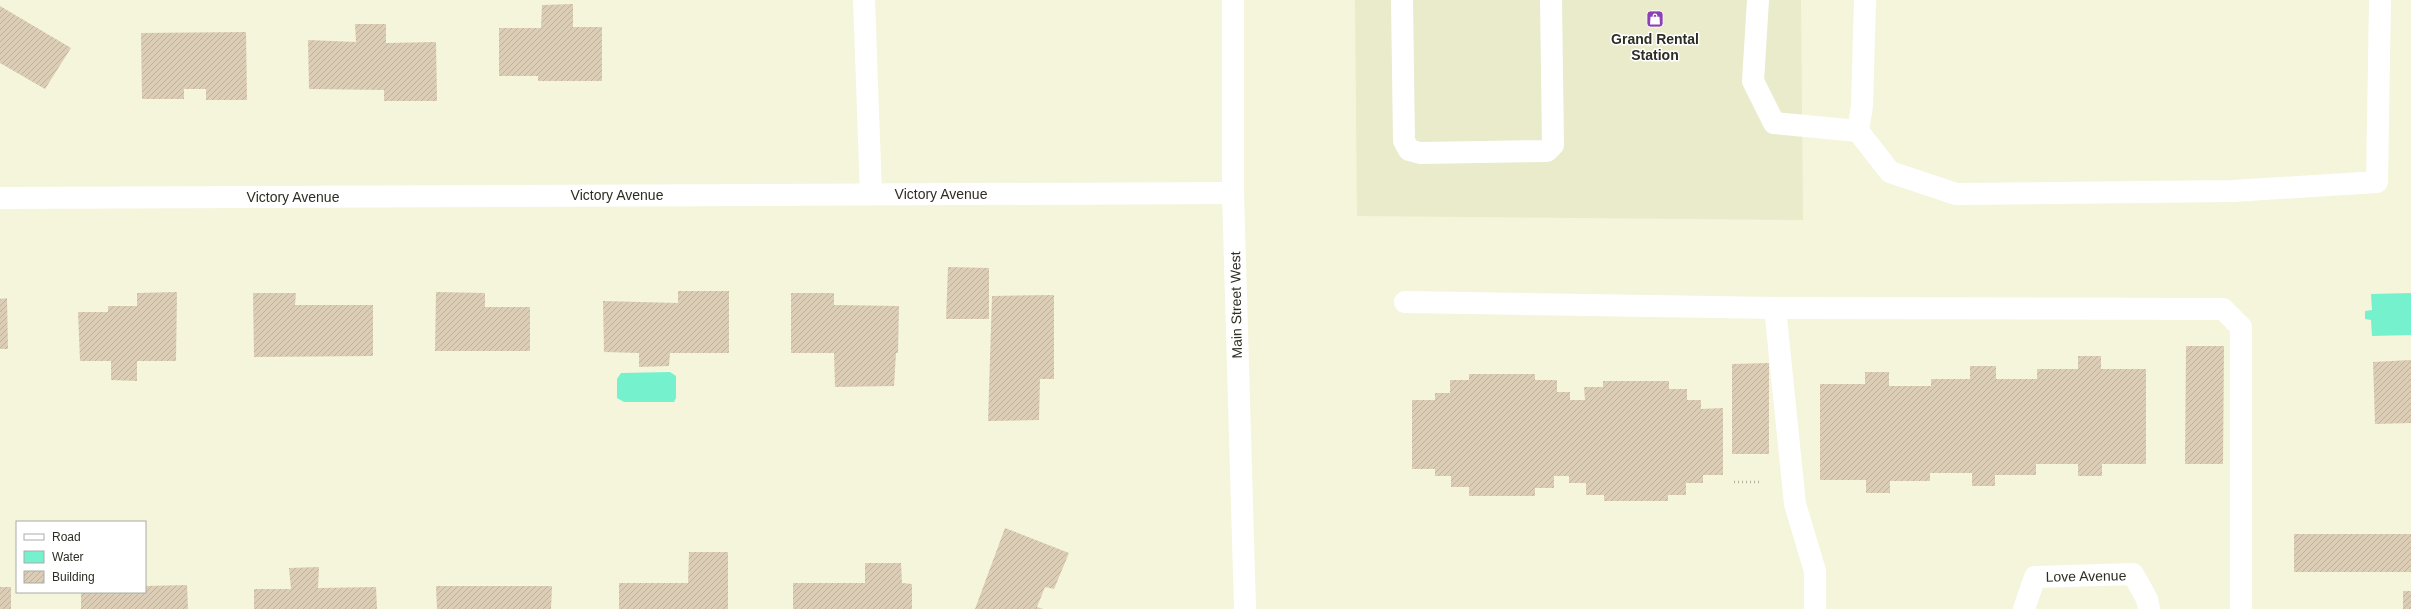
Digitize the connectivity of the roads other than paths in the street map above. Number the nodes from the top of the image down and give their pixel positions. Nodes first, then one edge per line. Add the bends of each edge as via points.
1 (864, 0) edge
2 (1233, 0) edge
3 (1402, 0) edge
4 (1551, 0) edge
5 (1758, 0) edge
6 (1865, 0) edge
7 (2380, 0) edge
8 (1858, 131) junction
9 (1233, 192) junction
10 (871, 194) junction
11 (0, 198) edge
12 (1404, 302) dead end
13 (1775, 308) junction
14 (1245, 609) edge
15 (1815, 609) edge
16 (2024, 609) edge
17 (2149, 609) edge
18 (2240, 609) edge

1 - 10 street
2 - 9 street, Main Street West
3 - 4 street via 1404,141 1409,150 1420,153 1547,151 1553,145
5 - 8 street via 1754,82 1774,123
6 - 8 street via 1862,106
7 - 8 street via 2378,182 2233,191 1956,194 1890,172
9 - 10 street, Victory Avenue
9 - 14 street, Main Street West
10 - 11 street, Victory Avenue
12 - 13 street
13 - 15 street via 1795,504 1815,571
13 - 18 street via 2223,309 2240,328
16 - 17 street, Love Avenue via 2035,577 2133,574 2147,599

